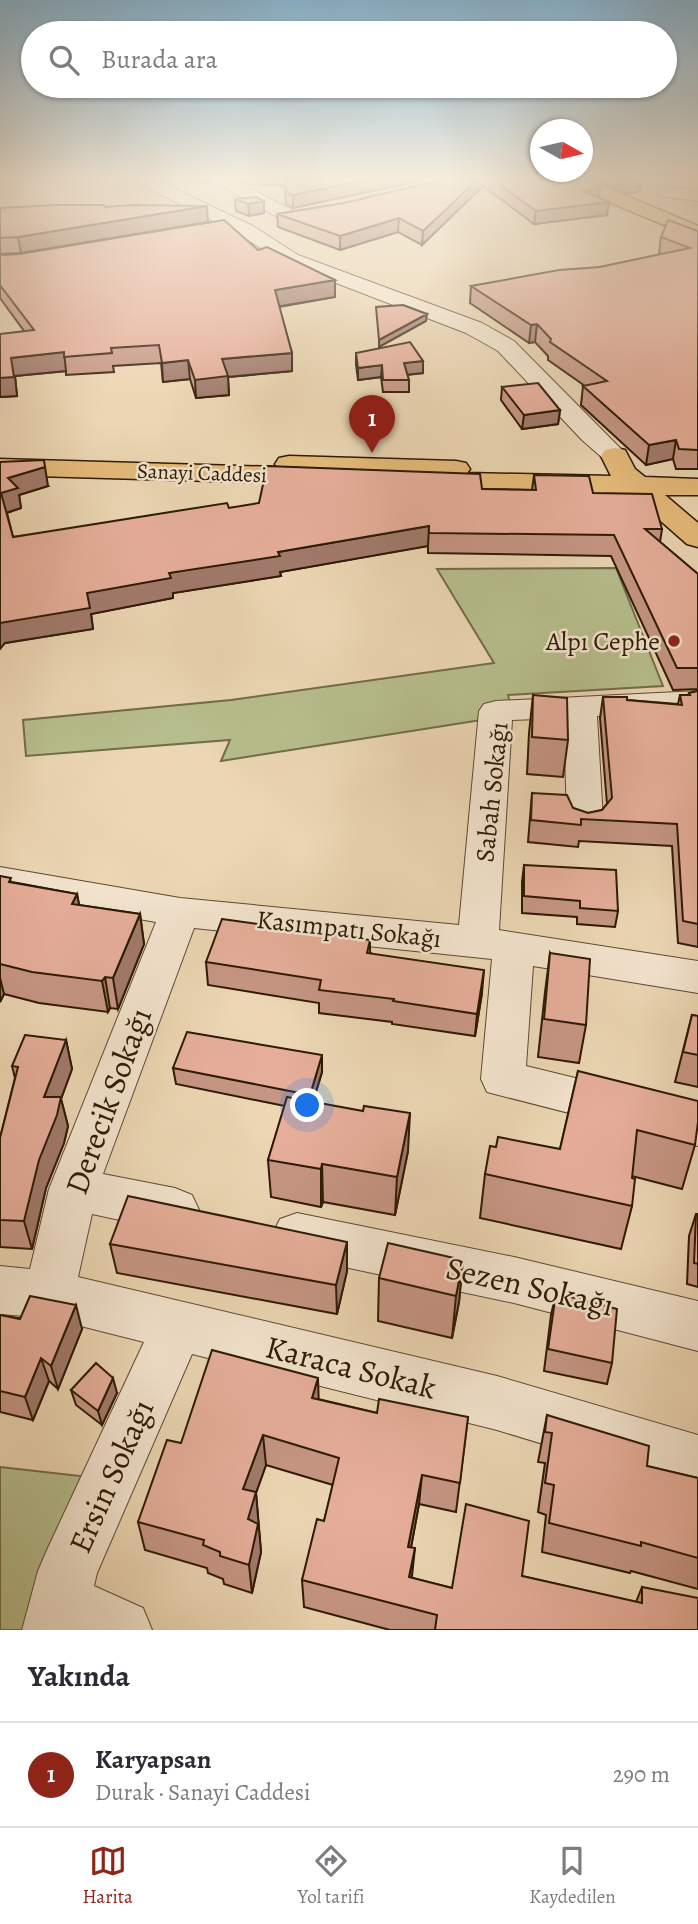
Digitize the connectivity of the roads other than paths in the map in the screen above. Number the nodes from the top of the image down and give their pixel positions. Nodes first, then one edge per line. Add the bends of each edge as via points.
1 (285, 255) edge
2 (0, 457) edge
3 (0, 467) edge
4 (639, 475) junction
5 (698, 476) edge
6 (698, 487) edge
7 (698, 533) edge
8 (698, 538) edge
9 (698, 701) edge
10 (580, 707) junction
11 (585, 820) edge
12 (0, 881) edge
13 (180, 912) junction
14 (496, 945) junction
15 (698, 977) edge
16 (698, 1127) edge
17 (73, 1189) junction
18 (24, 1292) edge
19 (178, 1325) junction
20 (698, 1325) edge
21 (698, 1463) edge
22 (56, 1616) edge
23 (121, 1630) edge

1 - 4 street via 474,328 506,346 591,435
2 - 4 main road, Sanayi Caddesi
3 - 4 main road, Sanayi Caddesi
4 - 5 main road, Sanayi Caddesi
4 - 6 main road, Sanayi Caddesi
4 - 7 main road
4 - 8 main road
9 - 10 street, Sabah Sokağı
10 - 11 street
10 - 14 street, Sabah Sokağı via 496,711
12 - 13 street, Kasımpatı Sokağı
13 - 14 street, Kasımpatı Sokağı
13 - 17 street, Derecik Sokağı
14 - 15 street, Kasımpatı Sokağı
14 - 16 street via 503,1079
17 - 18 street, Derecik Sokağı
17 - 20 street, Sezen Sokağı via 514,1280
18 - 19 street, Karaca Sokak
19 - 21 street, Karaca Sokak via 497,1404
19 - 22 street, Ersin Sokağı via 68,1571
22 - 23 street

